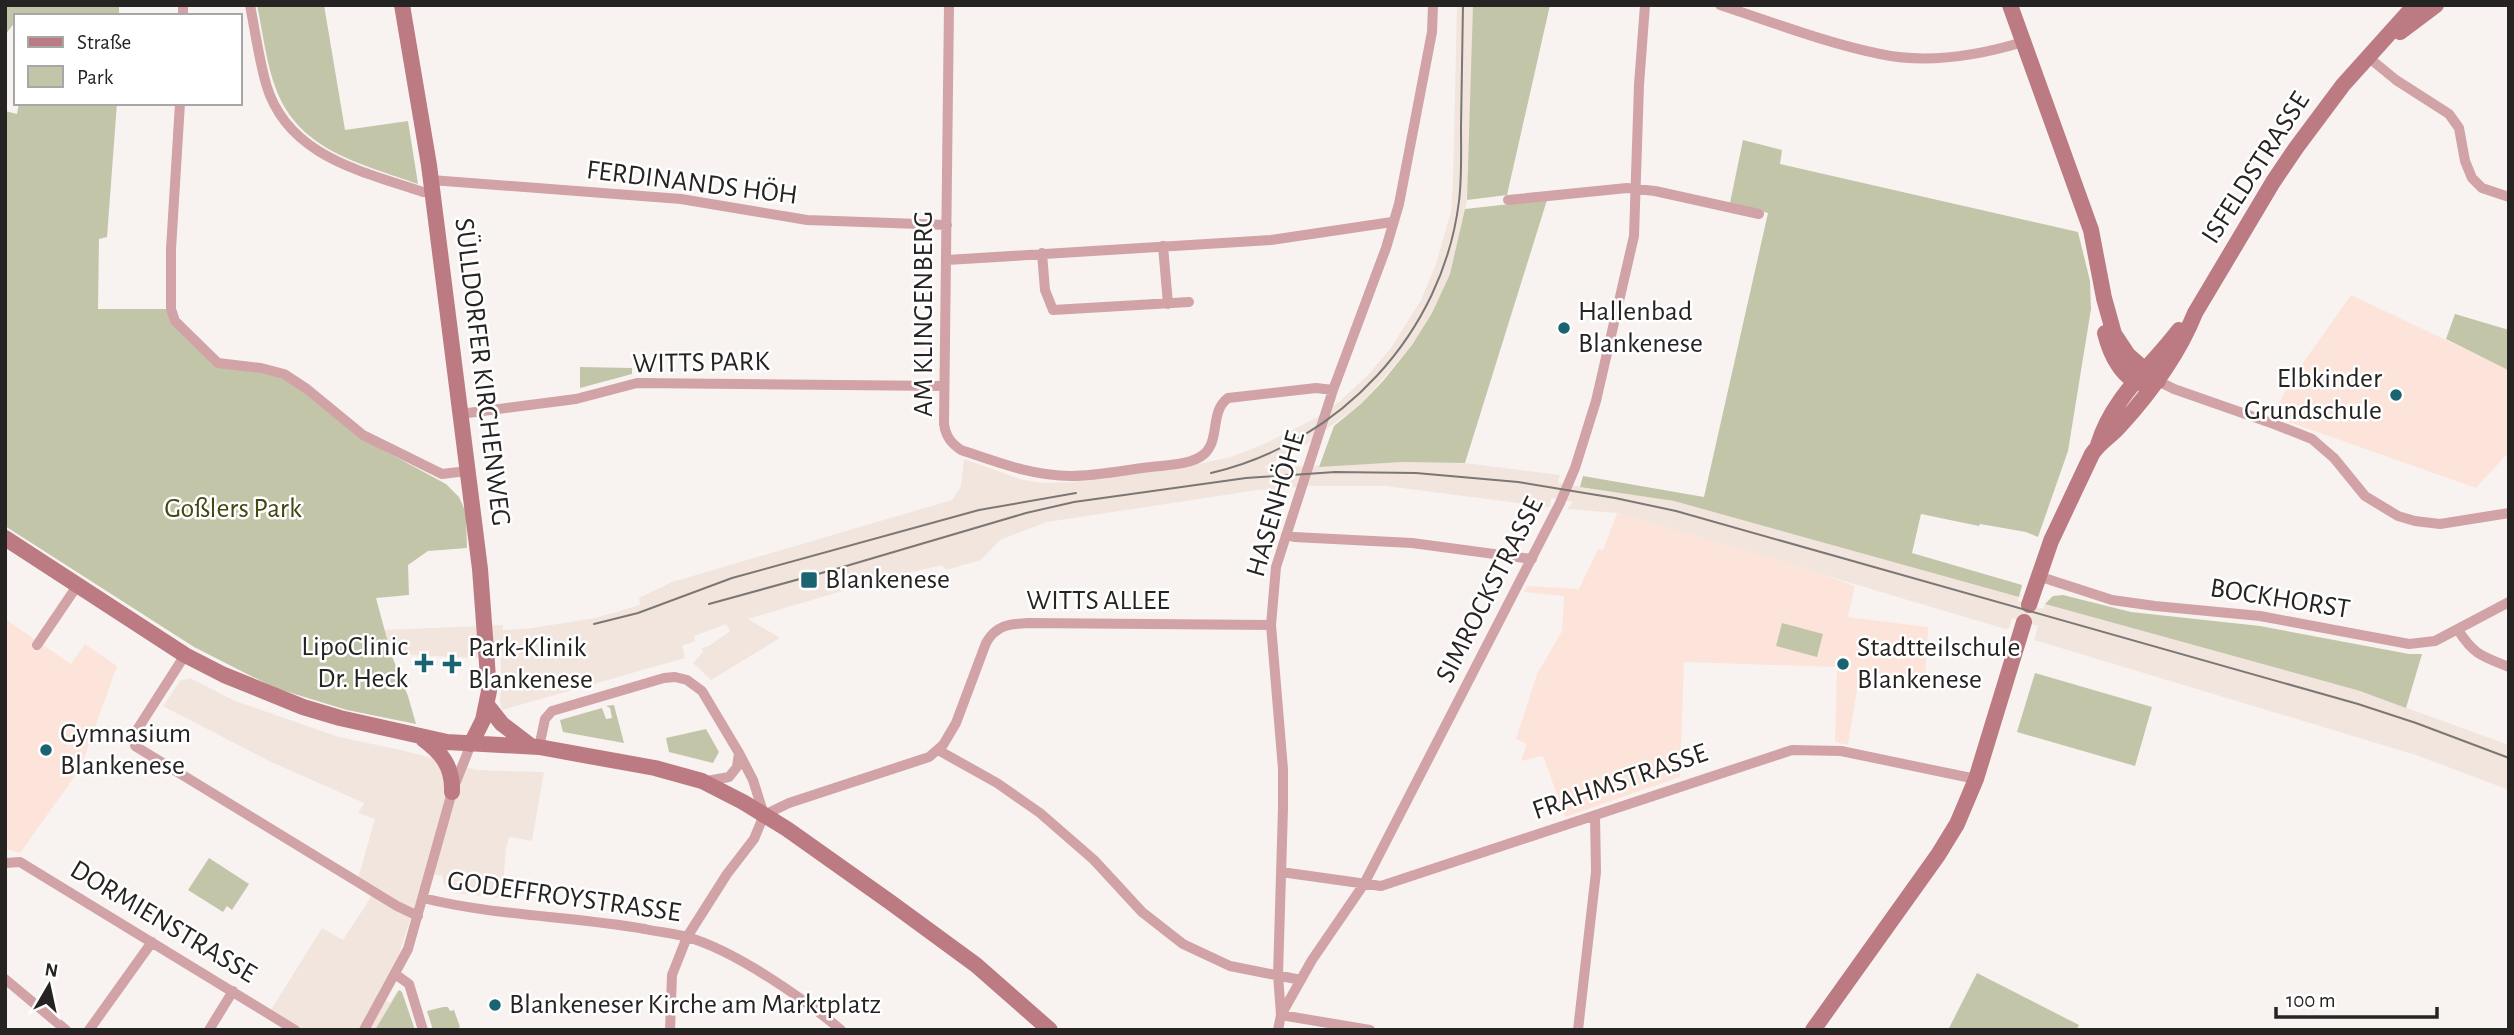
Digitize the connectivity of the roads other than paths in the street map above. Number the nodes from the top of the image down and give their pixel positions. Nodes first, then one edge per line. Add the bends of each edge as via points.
1 (250, 5) edge
2 (402, 5) edge
3 (948, 5) edge
4 (1433, 5) edge
5 (1645, 5) edge
6 (1720, 5) edge
7 (2010, 5) edge
8 (2415, 5) edge
9 (2436, 5) edge
10 (2023, 42) junction
11 (2368, 57) junction
12 (180, 105) edge
13 (431, 186) junction
14 (1636, 189) junction
15 (2509, 197) edge
16 (1508, 200) dead end
17 (1759, 214) dead end
18 (1392, 222) junction
19 (947, 225) junction
20 (1163, 246) junction
21 (1042, 253) junction
22 (947, 260) junction
23 (1189, 302) dead end
24 (1168, 304) junction
25 (2146, 377) junction
26 (944, 386) junction
27 (1333, 390) junction
28 (460, 414) junction
29 (467, 471) junction
30 (2509, 513) edge
31 (1286, 535) junction
32 (5, 538) edge
33 (1532, 559) junction
34 (2038, 576) junction
35 (78, 586) junction
36 (2509, 602) edge
37 (2029, 605) dead end
38 (2024, 622) dead end
39 (1271, 625) junction
40 (2458, 630) junction
41 (37, 645) dead end
42 (185, 655) junction
43 (2509, 667) edge
44 (487, 705) junction
45 (418, 736) junction
46 (471, 744) junction
47 (535, 747) junction
48 (939, 750) junction
49 (739, 753) junction
50 (1976, 779) junction
51 (702, 781) junction
52 (452, 792) junction
53 (764, 815) junction
54 (1595, 815) junction
55 (5, 863) edge
56 (1281, 872) junction
57 (1364, 884) junction
58 (423, 898) junction
59 (418, 916) junction
60 (687, 937) junction
61 (152, 942) junction
62 (395, 974) junction
63 (1278, 975) junction
64 (5, 979) edge
65 (1301, 980) junction
66 (233, 991) junction
67 (1281, 1015) junction
68 (66, 1030) edge
69 (89, 1030) edge
70 (209, 1030) edge
71 (295, 1030) edge
72 (364, 1030) edge
73 (423, 1030) edge
74 (670, 1030) edge
75 (841, 1030) edge
76 (1050, 1030) edge
77 (1278, 1030) edge
78 (1370, 1030) edge
79 (1578, 1030) edge
80 (1813, 1030) edge

1 - 13 street via 266,85 294,133 339,163 423,192
2 - 13 main road, SÜLLDORFER KIRCHENWEG
3 - 19 street, AM KLINGENBERG
4 - 18 street, HASENHÖHE via 1432,32
5 - 14 street, SIMROCKSTRASSE
6 - 10 street via 1880,54 1954,57
7 - 10 main road
8 - 11 main road, ISFELDSTRASSE
9 - 11 main road, ISFELDSTRASSE
10 - 25 main road via 2091,230 2110,350 2120,366
11 - 15 street via 2449,114 2459,128 2472,178 2482,188
11 - 25 main road, ISFELDSTRASSE via 2273,182 2172,360
12 - 29 street via 172,249 175,321 218,363 284,374 363,435 439,473
13 - 19 street, FERDINANDS HÖH via 681,199 807,220
13 - 28 main road, SÜLLDORFER KIRCHENWEG
14 - 16 street
14 - 17 street
14 - 33 street, SIMROCKSTRASSE via 1629,258 1596,401 1575,468
18 - 20 street via 1271,240
18 - 27 street, HASENHÖHE
19 - 22 street, AM KLINGENBERG
20 - 21 street
20 - 24 street
21 - 22 street
21 - 24 street via 1045,290 1053,310
22 - 26 street, AM KLINGENBERG
23 - 24 street
25 - 30 street via 2312,439 2365,496 2398,516 2440,524
25 - 34 main road, ISFELDSTRASSE via 2108,418 2061,515
26 - 27 street, AM KLINGENBERG via 945,430 961,450 1020,470 1073,476 1174,464 1202,456 1211,444 1219,407 1228,398
26 - 28 street, WITTS PARK via 637,383 576,399
27 - 31 street, HASENHÖHE
28 - 29 main road, SÜLLDORFER KIRCHENWEG
29 - 44 main road, SÜLLDORFER KIRCHENWEG via 489,679
31 - 33 street via 1422,544
31 - 39 street, HASENHÖHE via 1276,567
32 - 35 main road
33 - 57 street, SIMROCKSTRASSE
34 - 37 main road, ISFELDSTRASSE
34 - 40 street, BOCKHORST via 2112,600 2260,616 2409,644 2428,643
35 - 41 street
35 - 42 main road
36 - 40 street, BOCKHORST
38 - 50 main road
39 - 48 street, WITTS ALLEE via 1002,626 986,643 956,723
39 - 56 street, HASENHÖHE via 1283,769
40 - 43 street via 2477,654
42 - 45 main road via 303,708
42 - 59 street via 135,733 135,746
44 - 46 main road, SÜLLDORFER KIRCHENWEG
44 - 47 main road via 502,724
45 - 46 main road
45 - 52 main road via 444,759
46 - 47 main road
46 - 52 street
47 - 49 street via 552,711 669,677 698,687
47 - 51 main road
48 - 53 street via 919,762
48 - 63 street via 1040,813 1094,860 1142,912 1183,944 1230,966
49 - 51 street via 737,767 729,777
49 - 53 street
50 - 54 street, FRAHMSTRASSE via 1846,752 1804,749 1766,757
50 - 80 main road via 1938,856
51 - 53 main road
52 - 58 street
53 - 60 street via 754,839
53 - 76 main road via 976,965
54 - 57 street, FRAHMSTRASSE via 1381,886
54 - 79 street via 1596,872
55 - 61 street, DORMIENSTRASSE via 20,862
56 - 57 street, FRAHMSTRASSE
56 - 63 street, HASENHÖHE
57 - 65 street, SIMROCKSTRASSE
58 - 59 street
58 - 60 street, GODEFFROYSTRASSE
59 - 62 street
60 - 74 street via 672,975
60 - 75 street, GODEFFROYSTRASSE via 726,953
61 - 66 street, DORMIENSTRASSE
61 - 69 street
62 - 72 street
62 - 73 street via 409,984
63 - 65 street
63 - 67 street, HASENHÖHE
64 - 68 street
65 - 67 street, SIMROCKSTRASSE
66 - 70 street
66 - 71 street, DORMIENSTRASSE
67 - 77 street, HASENHÖHE
67 - 78 street

